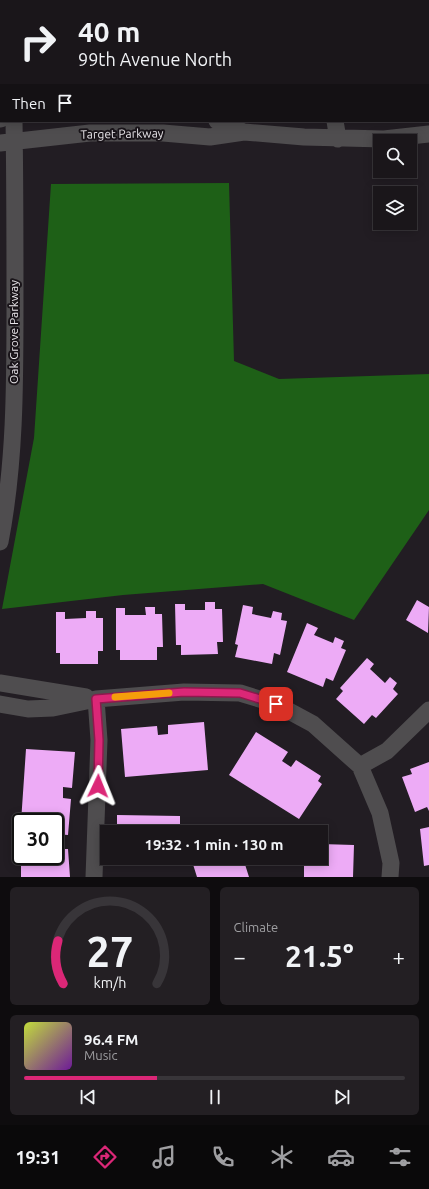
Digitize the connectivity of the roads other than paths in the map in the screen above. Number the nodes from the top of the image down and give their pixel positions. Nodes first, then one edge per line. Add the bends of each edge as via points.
1 (14, 122) edge
2 (222, 122) edge
3 (335, 122) edge
4 (250, 128) edge
5 (429, 134) edge
6 (338, 139) junction
7 (7, 142) edge
8 (0, 542) edge
9 (0, 682) edge
10 (96, 699) junction
11 (0, 704) edge
12 (429, 710) edge
13 (360, 766) junction
14 (94, 877) edge
15 (390, 877) edge

1 - 7 street, Oak Grove Parkway
2 - 4 street, Target Parkway
3 - 6 street
4 - 6 street, Target Parkway
4 - 7 street, Target Parkway via 210,137 163,133 90,133
5 - 6 street, Target Parkway via 384,139
7 - 8 street, Oak Grove Parkway via 13,413 11,462
9 - 10 street
10 - 11 street via 53,708 28,709
10 - 13 street via 184,692 240,693 276,704 313,724
10 - 14 street via 99,740
12 - 13 street via 387,751
13 - 15 street via 380,813 391,863

